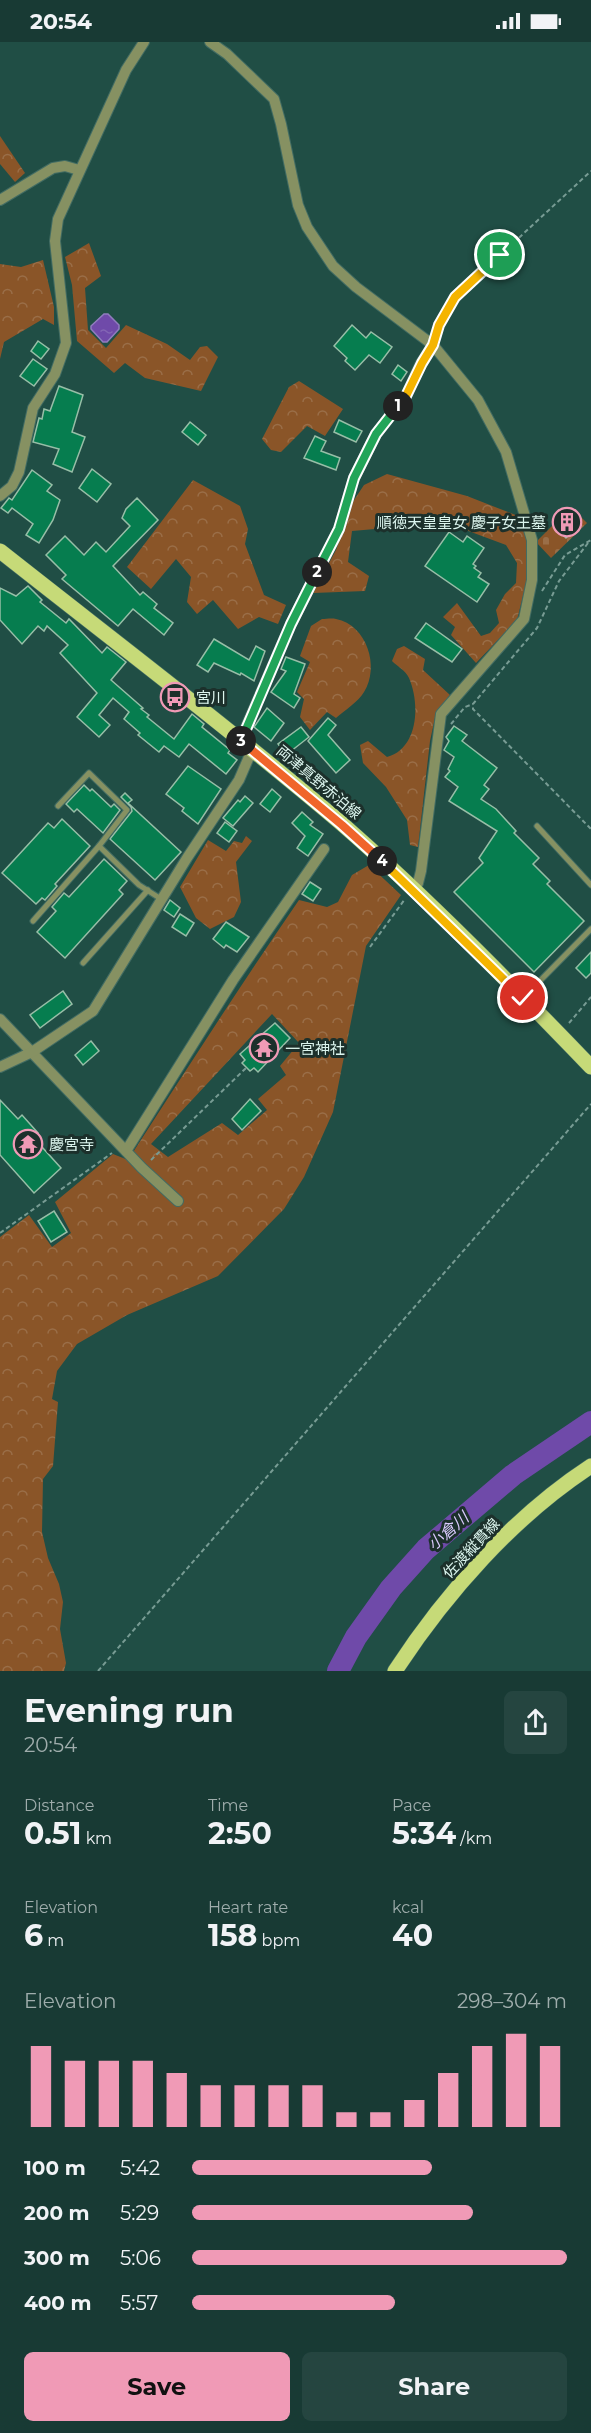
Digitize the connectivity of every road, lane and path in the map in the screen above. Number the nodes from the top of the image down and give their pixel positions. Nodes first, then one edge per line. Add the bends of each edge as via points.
1 (144, 42) edge
2 (210, 42) edge
3 (79, 170) junction
4 (591, 171) edge
5 (0, 200) edge
6 (433, 345) junction
7 (0, 496) edge
8 (590, 542) edge
9 (2, 557) edge
10 (541, 592) dead end
11 (473, 704) junction
12 (451, 724) dead end
13 (246, 745) junction
14 (58, 806) dead end
15 (537, 826) dead end
16 (591, 829) edge
17 (99, 846) junction
18 (324, 849) dead end
19 (591, 885) edge
20 (413, 890) junction
21 (148, 891) junction
22 (162, 900) junction
23 (33, 921) dead end
24 (591, 929) edge
25 (370, 947) dead end
26 (83, 963) dead end
27 (591, 997) edge
28 (523, 998) junction
29 (0, 1019) edge
30 (560, 1035) junction
31 (32, 1052) junction
32 (0, 1067) edge
33 (591, 1067) edge
34 (246, 1068) dead end
35 (591, 1104) edge
36 (124, 1148) junction
37 (142, 1168) junction
38 (178, 1201) dead end
39 (0, 1233) edge
40 (591, 1466) edge
41 (98, 1671) edge
42 (395, 1671) edge

1 - 3 street via 126,70
2 - 6 street via 274,99 298,205 307,227 333,266
3 - 5 street via 53,168
3 - 7 street via 58,219 55,241 66,343 55,374 33,408 19,472 12,486
4 - 6 path via 455,297
6 - 13 street via 406,396 376,434 354,478 339,529 291,624
6 - 20 street via 478,400 506,452 532,540 532,580 524,620 441,714 421,871
8 - 10 path via 565,555
8 - 11 path via 559,581 537,628
9 - 13 main road, 両津真野赤泊線
11 - 12 path via 465,707
11 - 16 path via 473,709
13 - 20 main road, 両津真野赤泊線
13 - 22 street via 239,780
14 - 17 lane via 89,773 112,795 127,810
15 - 19 lane
17 - 21 lane
17 - 23 lane
18 - 36 street
20 - 25 path
20 - 28 main road, 両津真野赤泊線
21 - 22 lane
21 - 26 lane
22 - 31 street via 93,1011
24 - 28 lane
27 - 30 path
28 - 30 main road, 両津真野赤泊線
29 - 31 street
30 - 33 main road, 両津真野赤泊線
31 - 32 street
31 - 36 street
34 - 37 path
35 - 41 path
36 - 37 street
36 - 39 path
37 - 38 street
40 - 42 main road, 佐渡縦貫線 via 502,1540 422,1630

